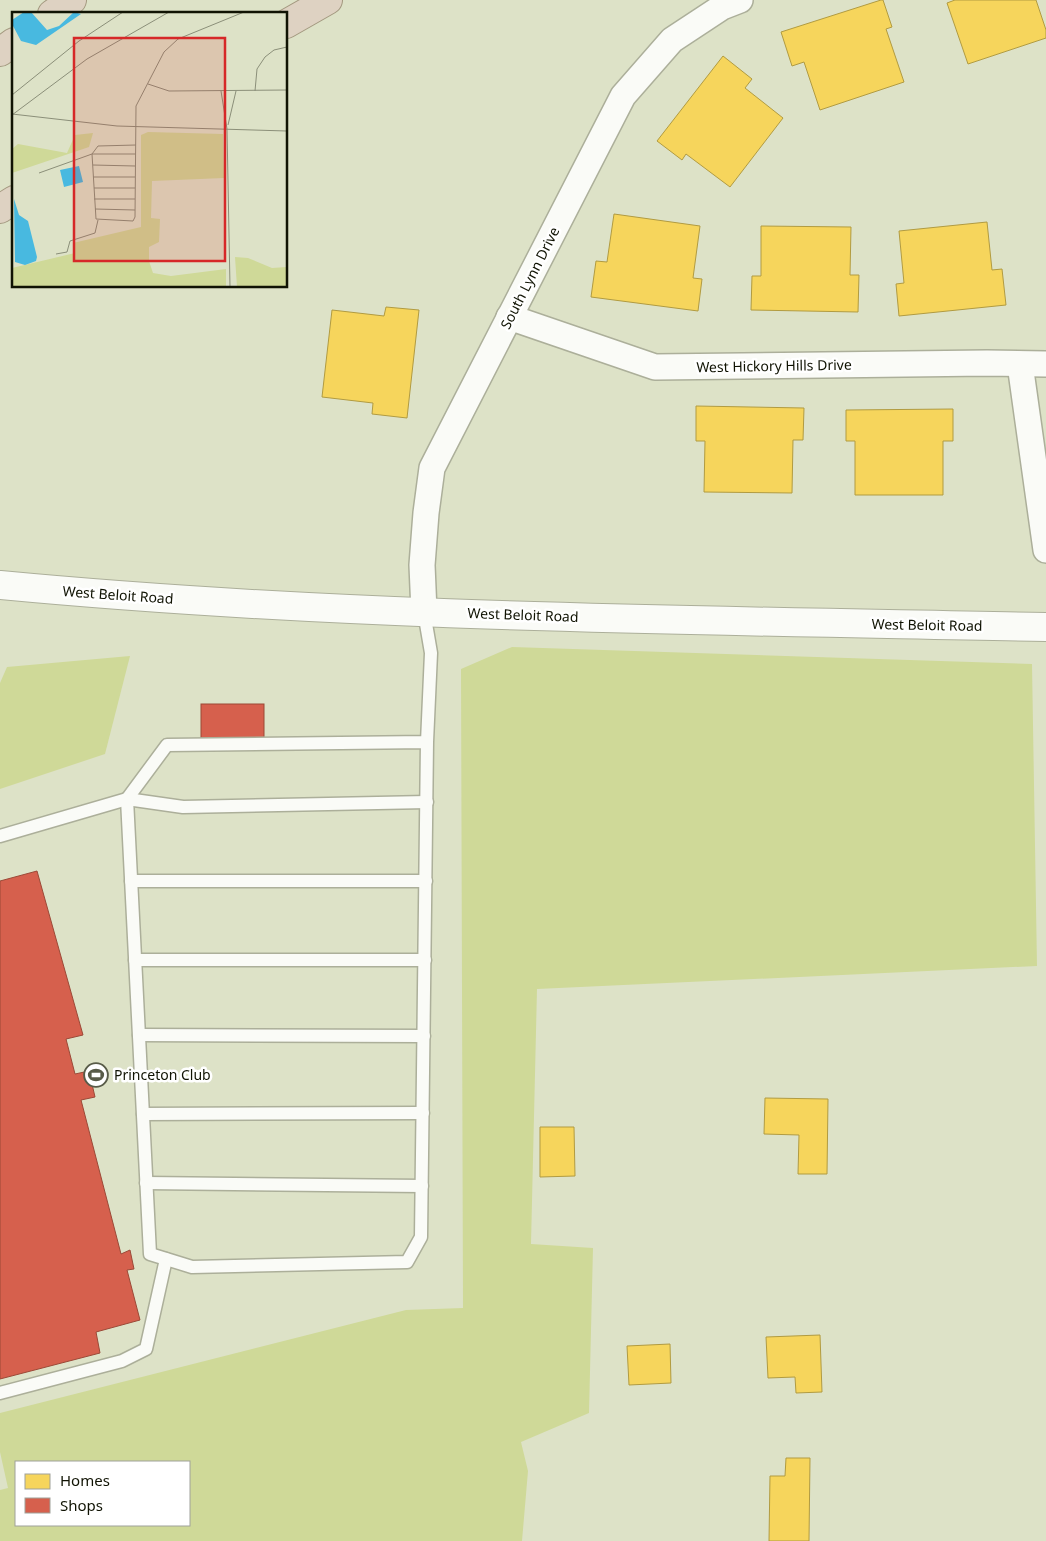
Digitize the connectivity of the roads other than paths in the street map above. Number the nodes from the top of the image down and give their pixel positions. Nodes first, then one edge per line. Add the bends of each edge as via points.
1 (72, 0) edge
2 (328, 0) edge
3 (740, 0) edge
4 (55, 12) edge
5 (288, 23) edge
6 (12, 43) edge
7 (0, 52) edge
8 (12, 201) edge
9 (0, 209) edge
10 (509, 317) junction
11 (1020, 364) junction
12 (1046, 364) edge
13 (1046, 550) edge
14 (0, 586) edge
15 (424, 612) junction
16 (1046, 627) edge
17 (427, 742) junction
18 (127, 800) junction
19 (427, 802) junction
20 (0, 836) edge
21 (131, 880) junction
22 (426, 881) junction
23 (135, 960) junction
24 (425, 960) junction
25 (139, 1035) junction
26 (424, 1036) junction
27 (423, 1113) junction
28 (143, 1114) junction
29 (146, 1183) junction
30 (422, 1186) junction
31 (166, 1259) junction
32 (0, 1393) edge

1 - 4 highway
2 - 5 highway
3 - 10 street, South Lynn Drive via 722,7 672,40 623,96
6 - 7 highway
8 - 9 highway
10 - 11 street, West Hickory Hills Drive via 655,367
10 - 15 street, South Lynn Drive via 432,468 422,565
11 - 12 street, West Hickory Hills Drive
11 - 13 street
14 - 15 main road, West Beloit Road via 300,608
15 - 16 main road, West Beloit Road
15 - 17 lane via 431,652
17 - 18 lane via 167,745
17 - 19 lane
18 - 19 lane via 183,807
18 - 20 lane
18 - 21 lane
19 - 22 lane
21 - 22 lane
21 - 23 lane
22 - 24 lane
23 - 24 lane
23 - 25 lane
24 - 26 lane
25 - 26 lane
25 - 28 lane
26 - 27 lane
27 - 28 lane
27 - 30 lane
28 - 29 lane
29 - 30 lane
29 - 31 lane via 150,1254
30 - 31 lane via 421,1237 407,1262 192,1267
31 - 32 lane via 146,1349 122,1362

